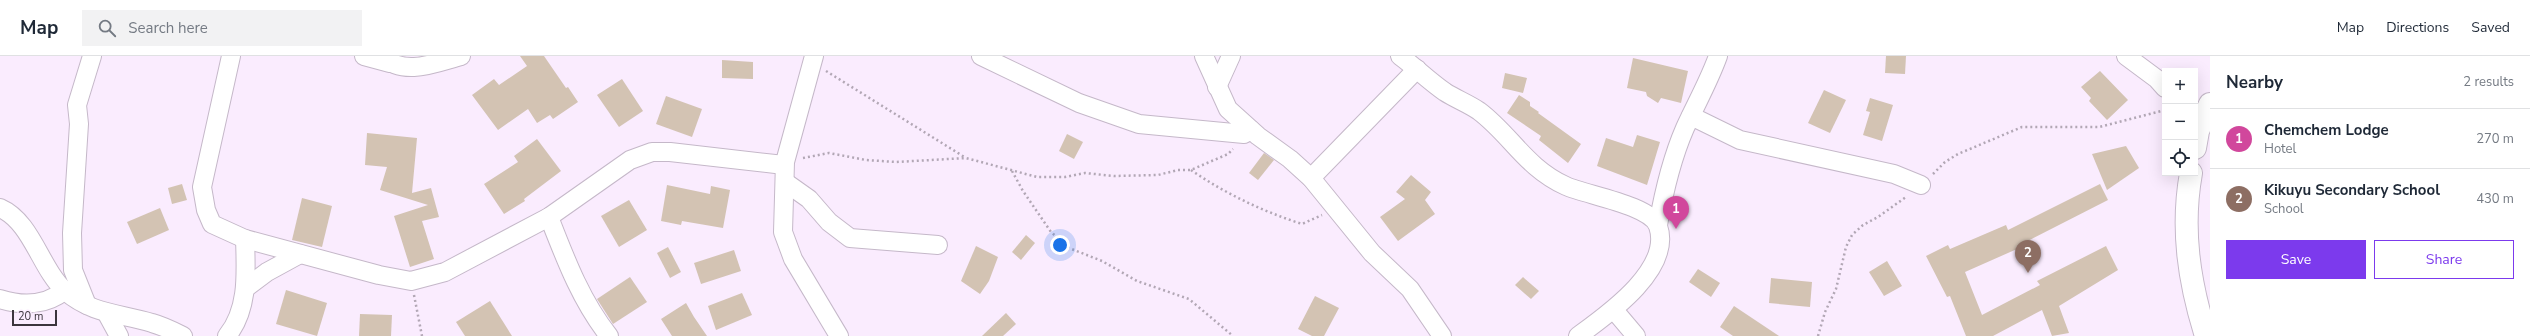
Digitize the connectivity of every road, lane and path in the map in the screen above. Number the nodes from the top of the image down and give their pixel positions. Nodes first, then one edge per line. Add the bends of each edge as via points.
1 (92, 56) edge
2 (231, 56) edge
3 (364, 56) edge
4 (461, 56) edge
5 (981, 56) edge
6 (1204, 56) edge
7 (1231, 56) edge
8 (1400, 56) edge
9 (2126, 56) edge
10 (1715, 57) edge
11 (813, 58) edge
12 (386, 60) edge
13 (1417, 69) junction
14 (2162, 85) edge
15 (1217, 87) junction
16 (2210, 104) edge
17 (2162, 111) edge
18 (1691, 116) junction
19 (2198, 131) edge
20 (1247, 132) junction
21 (966, 158) junction
22 (785, 169) junction
23 (1012, 170) junction
24 (1191, 170) junction
25 (2190, 176) edge
26 (1311, 178) junction
27 (1921, 185) junction
28 (0, 208) edge
29 (1335, 208) junction
30 (549, 217) junction
31 (1658, 225) junction
32 (246, 239) junction
33 (938, 245) dead end
34 (300, 254) junction
35 (411, 281) junction
36 (247, 287) junction
37 (65, 290) junction
38 (0, 299) edge
39 (87, 306) junction
40 (1614, 310) junction
41 (107, 314) junction
42 (158, 331) edge
43 (119, 336) edge
44 (183, 336) edge
45 (227, 336) edge
46 (422, 336) edge
47 (609, 336) edge
48 (838, 336) edge
49 (1233, 336) edge
50 (1442, 336) edge
51 (1578, 336) edge
52 (1636, 336) edge
53 (1818, 336) edge
54 (2206, 336) edge

1 - 39 street via 77,106 79,124 72,233 73,270
2 - 32 street via 202,187 206,210 212,224
3 - 12 street
4 - 12 street via 424,66 403,67
5 - 20 street via 1079,103 1139,124
6 - 15 street via 1213,71
7 - 15 street
8 - 13 street
9 - 14 street
10 - 18 street
11 - 21 path via 837,80
11 - 22 street
13 - 26 street
13 - 31 street via 1444,91 1479,111 1532,165 1566,186 1648,214
15 - 20 street via 1228,109
16 - 19 street
17 - 27 path via 2100,127 2022,127 1958,154 1945,162
18 - 27 street via 1740,140 1894,174
18 - 31 street via 1666,181
20 - 24 path via 1228,154
20 - 26 street via 1290,159
21 - 22 path via 896,162 866,160 829,153
21 - 23 path
22 - 30 street via 670,152 652,152 617,168
22 - 33 street via 829,222 850,238
22 - 48 street via 783,232 792,259
23 - 24 path via 1044,177 1065,177 1085,173 1114,176 1158,175
23 - 49 path via 1051,232 1069,248 1102,262 1136,282 1188,299
24 - 29 path via 1244,202 1302,224
25 - 54 street via 2185,237 2191,277
26 - 29 street
27 - 53 path via 1878,217 1863,224 1852,235 1846,247 1836,289 1825,312
28 - 37 street via 24,230 42,262
29 - 50 street via 1372,253 1410,289
30 - 35 street via 445,272
30 - 47 street via 593,317
31 - 40 street via 1661,242 1658,255 1649,270
32 - 34 street
32 - 36 street
34 - 35 street
34 - 36 street via 266,272
35 - 46 path
36 - 45 street via 234,327
37 - 38 street via 49,300 32,304 22,305
37 - 39 street
39 - 41 street
40 - 51 street
40 - 52 street
41 - 42 street
41 - 43 street
42 - 44 street

